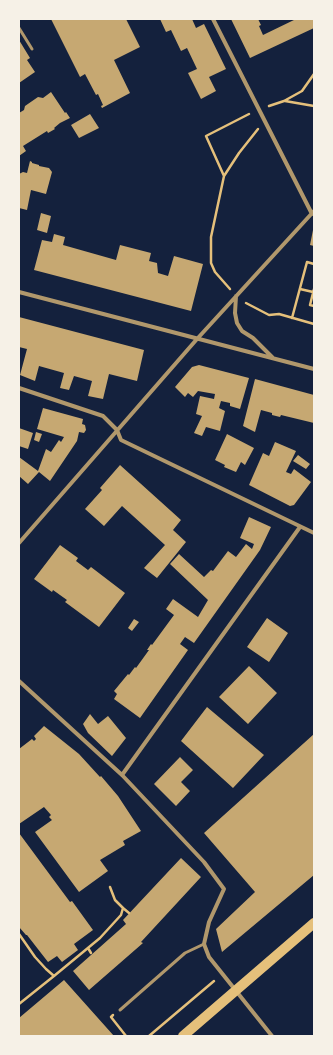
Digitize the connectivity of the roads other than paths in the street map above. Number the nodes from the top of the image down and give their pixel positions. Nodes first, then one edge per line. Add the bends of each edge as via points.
1 (213, 19) edge
2 (19, 28) edge
3 (32, 49) dead end
4 (313, 213) edge
5 (19, 292) edge
6 (236, 296) junction
7 (197, 340) junction
8 (273, 358) junction
9 (314, 369) edge
10 (19, 388) edge
11 (117, 430) junction
12 (300, 527) junction
13 (314, 533) edge
14 (19, 543) edge
15 (19, 681) edge
16 (122, 775) junction
17 (314, 923) edge
18 (204, 944) junction
19 (235, 991) junction
20 (120, 1010) road end
21 (183, 1036) edge
22 (272, 1036) edge

1 - 4 street
2 - 3 lane
4 - 6 street
5 - 7 street
6 - 7 street
6 - 8 street via 237,323 242,331
7 - 8 street
7 - 11 street
8 - 9 street
10 - 11 street via 103,416
11 - 12 street via 122,440
11 - 14 street
12 - 13 street
12 - 16 street
15 - 16 street
16 - 18 street via 204,862 224,889 209,922
17 - 19 main road
18 - 19 street via 209,957
18 - 20 lane via 184,953
19 - 21 main road
19 - 22 street

